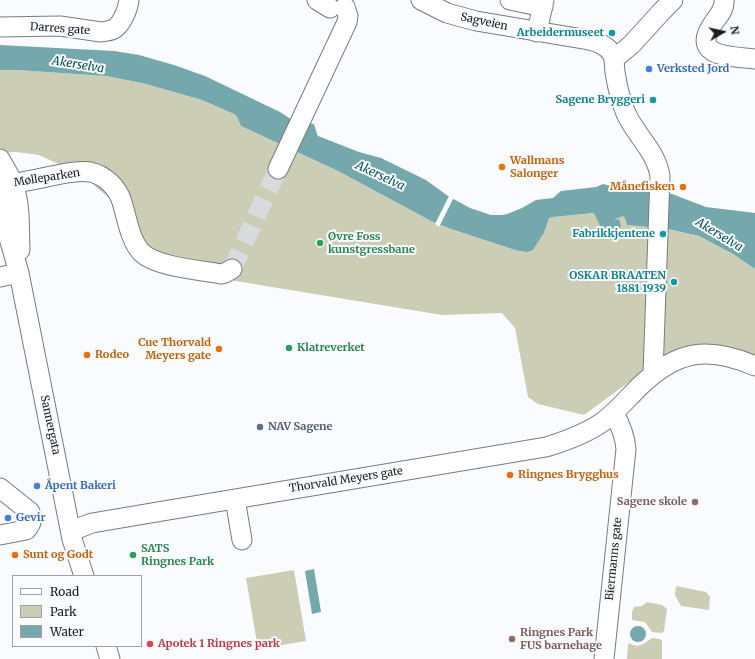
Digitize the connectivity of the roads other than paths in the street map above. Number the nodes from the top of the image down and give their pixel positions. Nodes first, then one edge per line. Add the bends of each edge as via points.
1 (129, 0) edge
2 (421, 0) edge
3 (510, 0) edge
4 (724, 0) edge
5 (668, 2) edge
6 (543, 4) edge
7 (331, 5) edge
8 (0, 27) edge
9 (537, 32) junction
10 (614, 59) junction
11 (755, 60) edge
12 (0, 159) edge
13 (278, 169) tunnel mouth
14 (4, 189) edge
15 (232, 269) dead end
16 (19, 273) junction
17 (0, 276) edge
18 (755, 366) edge
19 (653, 374) junction
20 (614, 413) junction
21 (0, 488) edge
22 (235, 499) junction
23 (70, 530) junction
24 (0, 535) edge
25 (242, 540) dead end
26 (84, 575) edge
27 (106, 647) edge
28 (110, 659) edge
29 (604, 659) edge

1 - 8 street, Darres gate via 119,26 113,30 101,32 60,26
2 - 9 street, Sagveien via 447,13
3 - 6 street
4 - 11 street via 723,9 707,35 710,51
5 - 10 street via 631,45
6 - 9 street
7 - 13 street via 348,16 347,22
9 - 10 street, Sagveien via 601,43
10 - 19 street via 624,110 655,161 660,178
12 - 14 street, Sannergata
14 - 15 street, Mølleparken via 68,173 96,174 115,188 121,198 135,243 150,258 161,263 221,274
14 - 16 street, Sannergata via 7,231
16 - 17 street
16 - 23 street, Sannergata
18 - 19 street, Thorvald Meyers gate via 731,357 709,353 676,360
19 - 20 street, Thorvald Meyers gate
20 - 22 street, Thorvald Meyers gate via 583,434 546,447
20 - 29 street, Biermanns gate via 626,449
21 - 24 street via 30,512 32,518 23,531
22 - 23 street, Thorvald Meyers gate via 92,523
22 - 25 street
23 - 26 street, Sannergata
27 - 28 street

